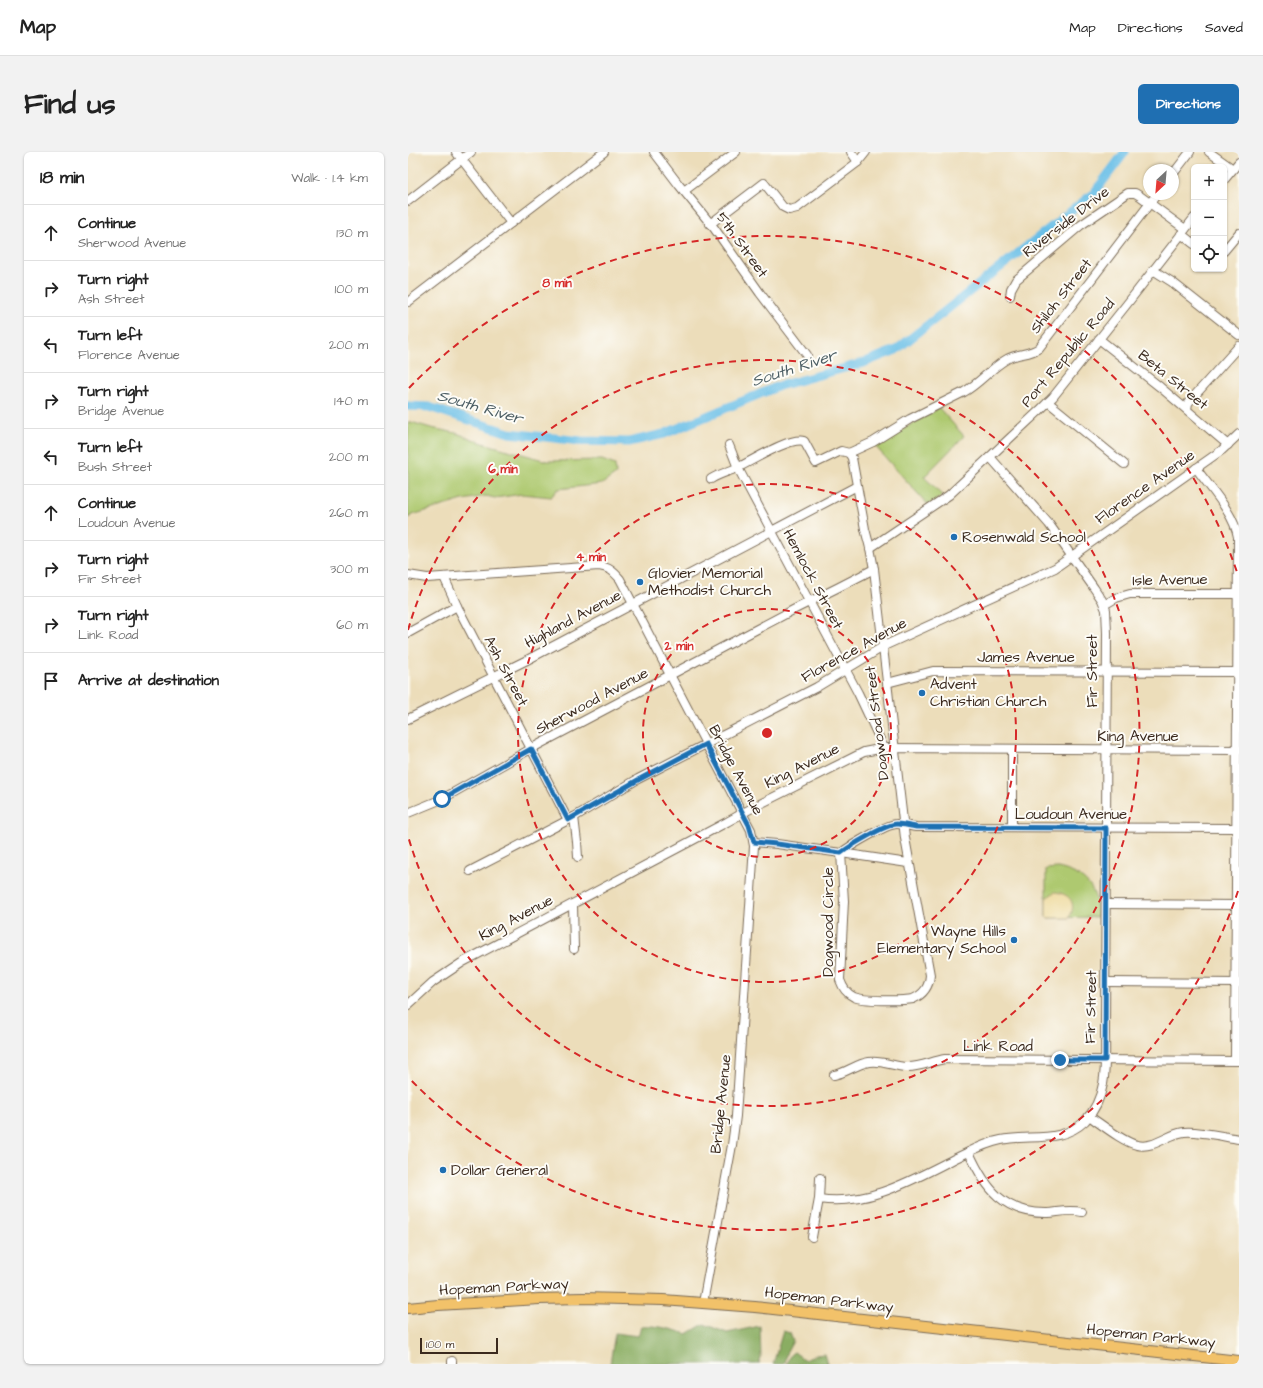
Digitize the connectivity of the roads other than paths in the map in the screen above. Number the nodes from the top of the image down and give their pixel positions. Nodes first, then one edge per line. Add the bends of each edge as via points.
1 (456, 152) edge
2 (471, 152) edge
3 (604, 152) edge
4 (654, 152) edge
5 (736, 152) edge
6 (851, 152) edge
7 (866, 152) edge
8 (1190, 152) edge
9 (1209, 152) edge
10 (462, 159) junction
11 (858, 162) junction
12 (1239, 162) edge
13 (1179, 166) edge
14 (1233, 169) junction
15 (1227, 176) edge
16 (684, 191) junction
17 (408, 200) edge
18 (1152, 200) edge
19 (1150, 203) junction
20 (1191, 222) edge
21 (511, 223) junction
22 (710, 224) junction
23 (1183, 232) junction
24 (1239, 233) edge
25 (1191, 241) edge
26 (1227, 247) edge
27 (1153, 270) junction
28 (1010, 296) dead end
29 (408, 302) edge
30 (1239, 335) edge
31 (1099, 340) junction
32 (1239, 346) edge
33 (807, 355) dead end
34 (1048, 402) junction
35 (1187, 409) junction
36 (1239, 434) edge
37 (729, 445) dead end
38 (1228, 445) junction
39 (849, 453) junction
40 (990, 457) junction
41 (1124, 464) dead end
42 (738, 468) junction
43 (1196, 468) junction
44 (711, 479) dead end
45 (857, 486) junction
46 (1236, 518) edge
47 (772, 531) junction
48 (870, 548) junction
49 (1072, 557) junction
50 (874, 569) junction
51 (408, 575) edge
52 (444, 577) junction
53 (1238, 594) edge
54 (810, 602) junction
55 (633, 604) junction
56 (1104, 605) junction
57 (457, 606) junction
58 (408, 633) edge
59 (883, 648) junction
60 (846, 670) junction
61 (1106, 671) junction
62 (1238, 672) edge
63 (670, 675) junction
64 (493, 676) junction
65 (887, 684) junction
66 (408, 719) edge
67 (706, 744) junction
68 (884, 748) junction
69 (894, 748) junction
70 (531, 749) junction
71 (1012, 749) junction
72 (1106, 750) junction
73 (1238, 750) edge
74 (408, 812) edge
75 (743, 813) junction
76 (571, 818) junction
77 (903, 825) junction
78 (1012, 827) junction
79 (1106, 828) junction
80 (1238, 828) edge
81 (754, 842) junction
82 (841, 853) junction
83 (578, 857) dead end
84 (908, 863) junction
85 (470, 870) dead end
86 (573, 904) junction
87 (1106, 904) junction
88 (1238, 905) edge
89 (574, 949) dead end
90 (1106, 982) junction
91 (1237, 983) edge
92 (408, 1005) edge
93 (1105, 1060) junction
94 (1237, 1061) edge
95 (834, 1075) dead end
96 (1089, 1116) junction
97 (1239, 1139) edge
98 (969, 1152) junction
99 (820, 1178) dead end
100 (819, 1199) junction
101 (1082, 1212) dead end
102 (812, 1237) dead end
103 (703, 1303) junction
104 (410, 1307) edge
105 (1239, 1361) edge

1 - 10 street
2 - 10 street
3 - 21 street
4 - 16 street, 5th Street
5 - 16 street
6 - 11 street
7 - 11 street
8 - 13 street
9 - 14 street
10 - 17 street
10 - 21 street
11 - 22 street via 797,208 789,210 783,207 764,182
12 - 14 street
14 - 15 street
16 - 22 street, 5th Street
18 - 19 street, Shiloh Street
19 - 23 street
19 - 28 street, Riverside Drive via 1131,193 1117,200 1081,225 1016,280
19 - 39 street, Shiloh Street via 1039,348 1008,358 972,387
20 - 23 street, Port Republic Road
21 - 29 street
22 - 33 street, 5th Street
23 - 25 street
23 - 27 street, Port Republic Road
24 - 26 street
27 - 30 street
27 - 31 street, Port Republic Road
31 - 34 street, Port Republic Road
31 - 35 street, Beta Street
32 - 35 street via 1188,403
34 - 40 street, Port Republic Road
34 - 41 street
35 - 38 street, Beta Street
36 - 38 street, Florence Avenue
37 - 42 street, Hemlock Street
38 - 43 street, Florence Avenue
39 - 42 street, Shiloh Street via 841,451 816,463 804,441 800,440 790,442
39 - 45 street
40 - 48 street, Port Republic Road via 949,495
40 - 49 street via 1046,521
42 - 44 street
42 - 47 street, Hemlock Street
43 - 46 street
43 - 49 street, Florence Avenue
45 - 47 street, Highland Avenue
45 - 48 street, Dogwood Street
46 - 53 street
47 - 54 street, Hemlock Street
47 - 55 street, Highland Avenue
48 - 50 street, Dogwood Street
49 - 56 street
49 - 59 street, Florence Avenue via 1055,568
50 - 54 street, Sherwood Avenue
50 - 59 street, Dogwood Street
51 - 52 street, Bridge Avenue
52 - 55 street, Bridge Avenue via 599,566 617,575
52 - 57 street, Ash Street
53 - 56 street, Isle Avenue via 1130,594
53 - 62 street
54 - 60 street, Hemlock Street
54 - 63 street, Sherwood Avenue
55 - 63 street, Bridge Avenue
55 - 64 street, Highland Avenue
56 - 61 street, Fir Street via 1107,617
57 - 58 street
57 - 64 street, Ash Street
59 - 60 street, Florence Avenue
59 - 65 street, Dogwood Street
60 - 67 street, Florence Avenue
60 - 68 street, Hemlock Street
61 - 62 street, James Avenue
61 - 65 street, James Avenue via 933,670
61 - 72 street, Fir Street
62 - 73 street
63 - 67 street, Bridge Avenue
63 - 70 street, Sherwood Avenue
64 - 66 street, Highland Avenue
64 - 70 street, Ash Street
65 - 69 street, Dogwood Street
67 - 75 street, Bridge Avenue
67 - 76 street, Florence Avenue
68 - 69 street, King Avenue
68 - 75 street, King Avenue via 858,754
69 - 71 street, King Avenue
69 - 77 street, Dogwood Street
70 - 74 street, Sherwood Avenue via 442,799
70 - 76 street, Ash Street
71 - 72 street, King Avenue
71 - 78 street
72 - 73 street, King Avenue
72 - 79 street, Fir Street
73 - 80 street
75 - 81 street, Bridge Avenue
75 - 86 street, King Avenue
76 - 83 street, Ash Street
76 - 85 street, Florence Avenue
77 - 78 street, Loudoun Avenue
77 - 82 street, Loudoun Avenue via 889,826
77 - 84 street, Dogwood Street
78 - 79 street, Loudoun Avenue
79 - 80 street, Loudoun Avenue
79 - 87 street, Fir Street
80 - 88 street
81 - 82 street
81 - 103 street, Bridge Avenue via 734,1126
82 - 84 street
82 - 84 street, Dogwood Circle via 844,901 840,980 844,990 858,998 908,1000 919,996 928,986 930,975
86 - 89 street
86 - 92 street, King Avenue via 463,962 434,982
87 - 88 street
87 - 90 street, Fir Street
88 - 91 street
90 - 91 street
90 - 93 street, Fir Street
91 - 94 street
93 - 94 street, Link Road
93 - 95 street, Link Road via 945,1059 913,1067 874,1062
93 - 96 street, Fir Street via 1101,1096
96 - 97 street via 1137,1145 1149,1146 1169,1136 1186,1132
96 - 98 street, Fir Street via 1078,1126 1061,1135 1001,1140
98 - 100 street, Fir Street via 871,1196 847,1200
98 - 101 street via 987,1186 1010,1204 1020,1209 1039,1212
99 - 100 street
100 - 102 street
103 - 104 main road, Hopeman Parkway via 576,1299
103 - 105 main road, Hopeman Parkway

